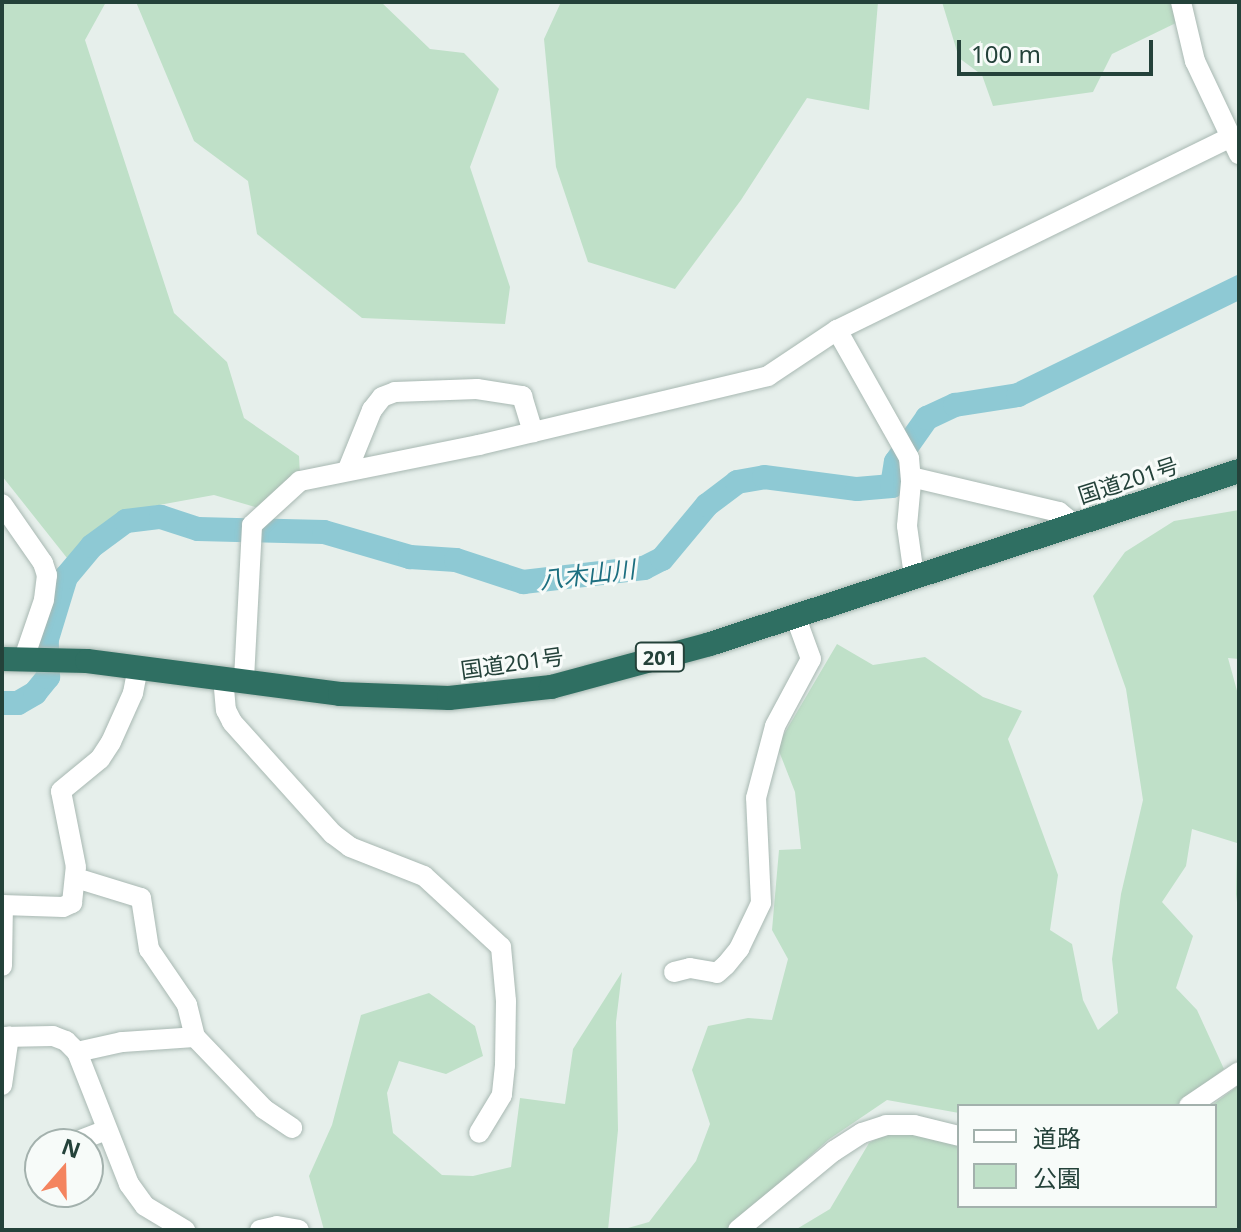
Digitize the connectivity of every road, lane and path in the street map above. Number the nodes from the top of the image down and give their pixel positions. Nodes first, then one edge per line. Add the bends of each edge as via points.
1 (1181, 2) edge
2 (1235, 146) edge
3 (837, 330) junction
4 (533, 432) junction
5 (906, 459) junction
6 (348, 469) junction
7 (1239, 471) edge
8 (2, 504) edge
9 (1074, 524) junction
10 (914, 576) junction
11 (795, 615) junction
12 (20, 658) edge
13 (138, 667) junction
14 (233, 678) junction
15 (76, 878) junction
16 (3, 905) edge
17 (2, 966) edge
18 (674, 972) dead end
19 (6, 1036) edge
20 (195, 1037) junction
21 (77, 1052) junction
22 (1239, 1072) edge
23 (2, 1085) edge
24 (1192, 1104) edge
25 (292, 1128) dead end
26 (106, 1130) joint
27 (479, 1133) dead end
28 (957, 1136) edge
29 (185, 1230) edge
30 (260, 1230) edge
31 (299, 1230) edge
32 (738, 1230) edge

1 - 2 street via 1195,61
2 - 3 street
3 - 4 street via 768,376
3 - 5 street
4 - 6 street
4 - 6 street via 522,396 477,389 395,392 382,397 372,410
5 - 9 street via 1059,512
5 - 10 street
6 - 14 street via 300,481 252,531
7 - 9 highway, 国道201号 / 201
8 - 12 street via 47,575 44,600
9 - 10 highway, 国道201号 / 201
10 - 11 highway, 国道201号 / 201
11 - 14 highway, 国道201号 / 201 via 551,687 449,698 340,694
11 - 18 street via 811,659 775,726 756,798 761,903 739,949 717,973 690,968
12 - 13 highway, 国道201号 / 201
13 - 14 highway, 国道201号 / 201
13 - 15 street via 133,693 111,742 100,759 61,791
14 - 27 street via 226,710 232,722 333,834 350,847 424,876 501,947 506,1001 502,1095
15 - 16 street via 69,906
15 - 20 street via 141,898 149,949 187,1005
16 - 17 street
19 - 21 street via 53,1036
19 - 23 street
20 - 21 street via 122,1042
20 - 25 street via 264,1109
21 - 26 street
22 - 24 street
26 - 29 street via 129,1184 145,1206
28 - 32 street via 914,1125 886,1125 862,1133
30 - 31 street

